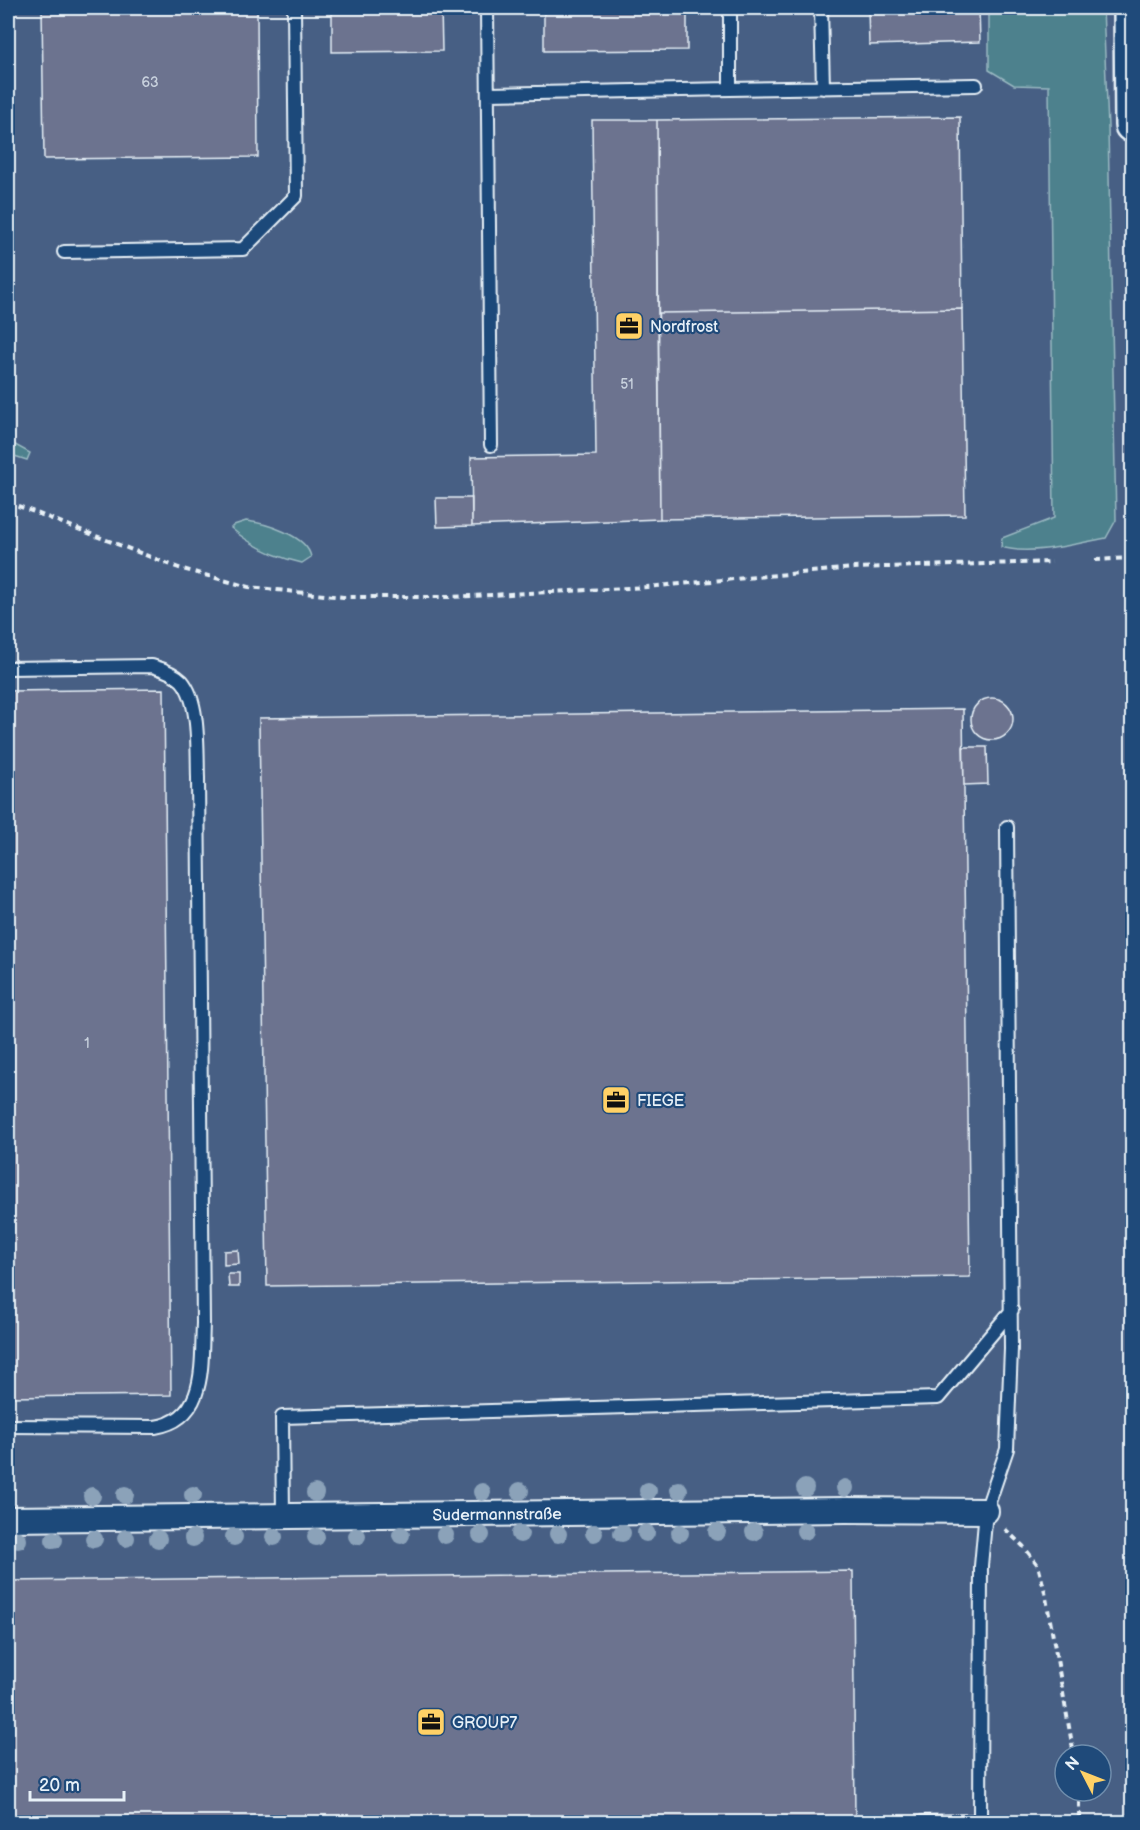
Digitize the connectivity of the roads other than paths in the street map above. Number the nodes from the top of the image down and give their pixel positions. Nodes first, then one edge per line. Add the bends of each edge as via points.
1 (294, 8) edge
2 (487, 8) edge
3 (730, 8) edge
4 (821, 8) edge
5 (1131, 8) edge
6 (976, 85) dead end
7 (823, 87) junction
8 (730, 89) junction
9 (488, 94) junction
10 (1132, 125) edge
11 (64, 252) dead end
12 (490, 445) dead end
13 (8, 668) edge
14 (1007, 827) dead end
15 (1012, 1310) junction
16 (8, 1426) edge
17 (986, 1511) junction
18 (283, 1516) junction
19 (8, 1519) edge
20 (922, 1822) edge
21 (980, 1822) edge

1 - 11 lane via 296,196 243,249
2 - 9 lane
3 - 8 lane
4 - 7 lane
5 - 10 main road
6 - 7 lane
7 - 8 lane
8 - 9 lane
9 - 12 lane
13 - 16 lane via 152,666 182,681 191,697 198,778 203,1323 201,1376 195,1398 186,1413 170,1425
14 - 15 lane
15 - 17 lane via 1007,1449
15 - 18 lane via 938,1398 282,1417
17 - 18 street, Sudermannstraße
17 - 21 lane via 980,1580
18 - 19 street, Sudermannstraße
20 - 21 lane

